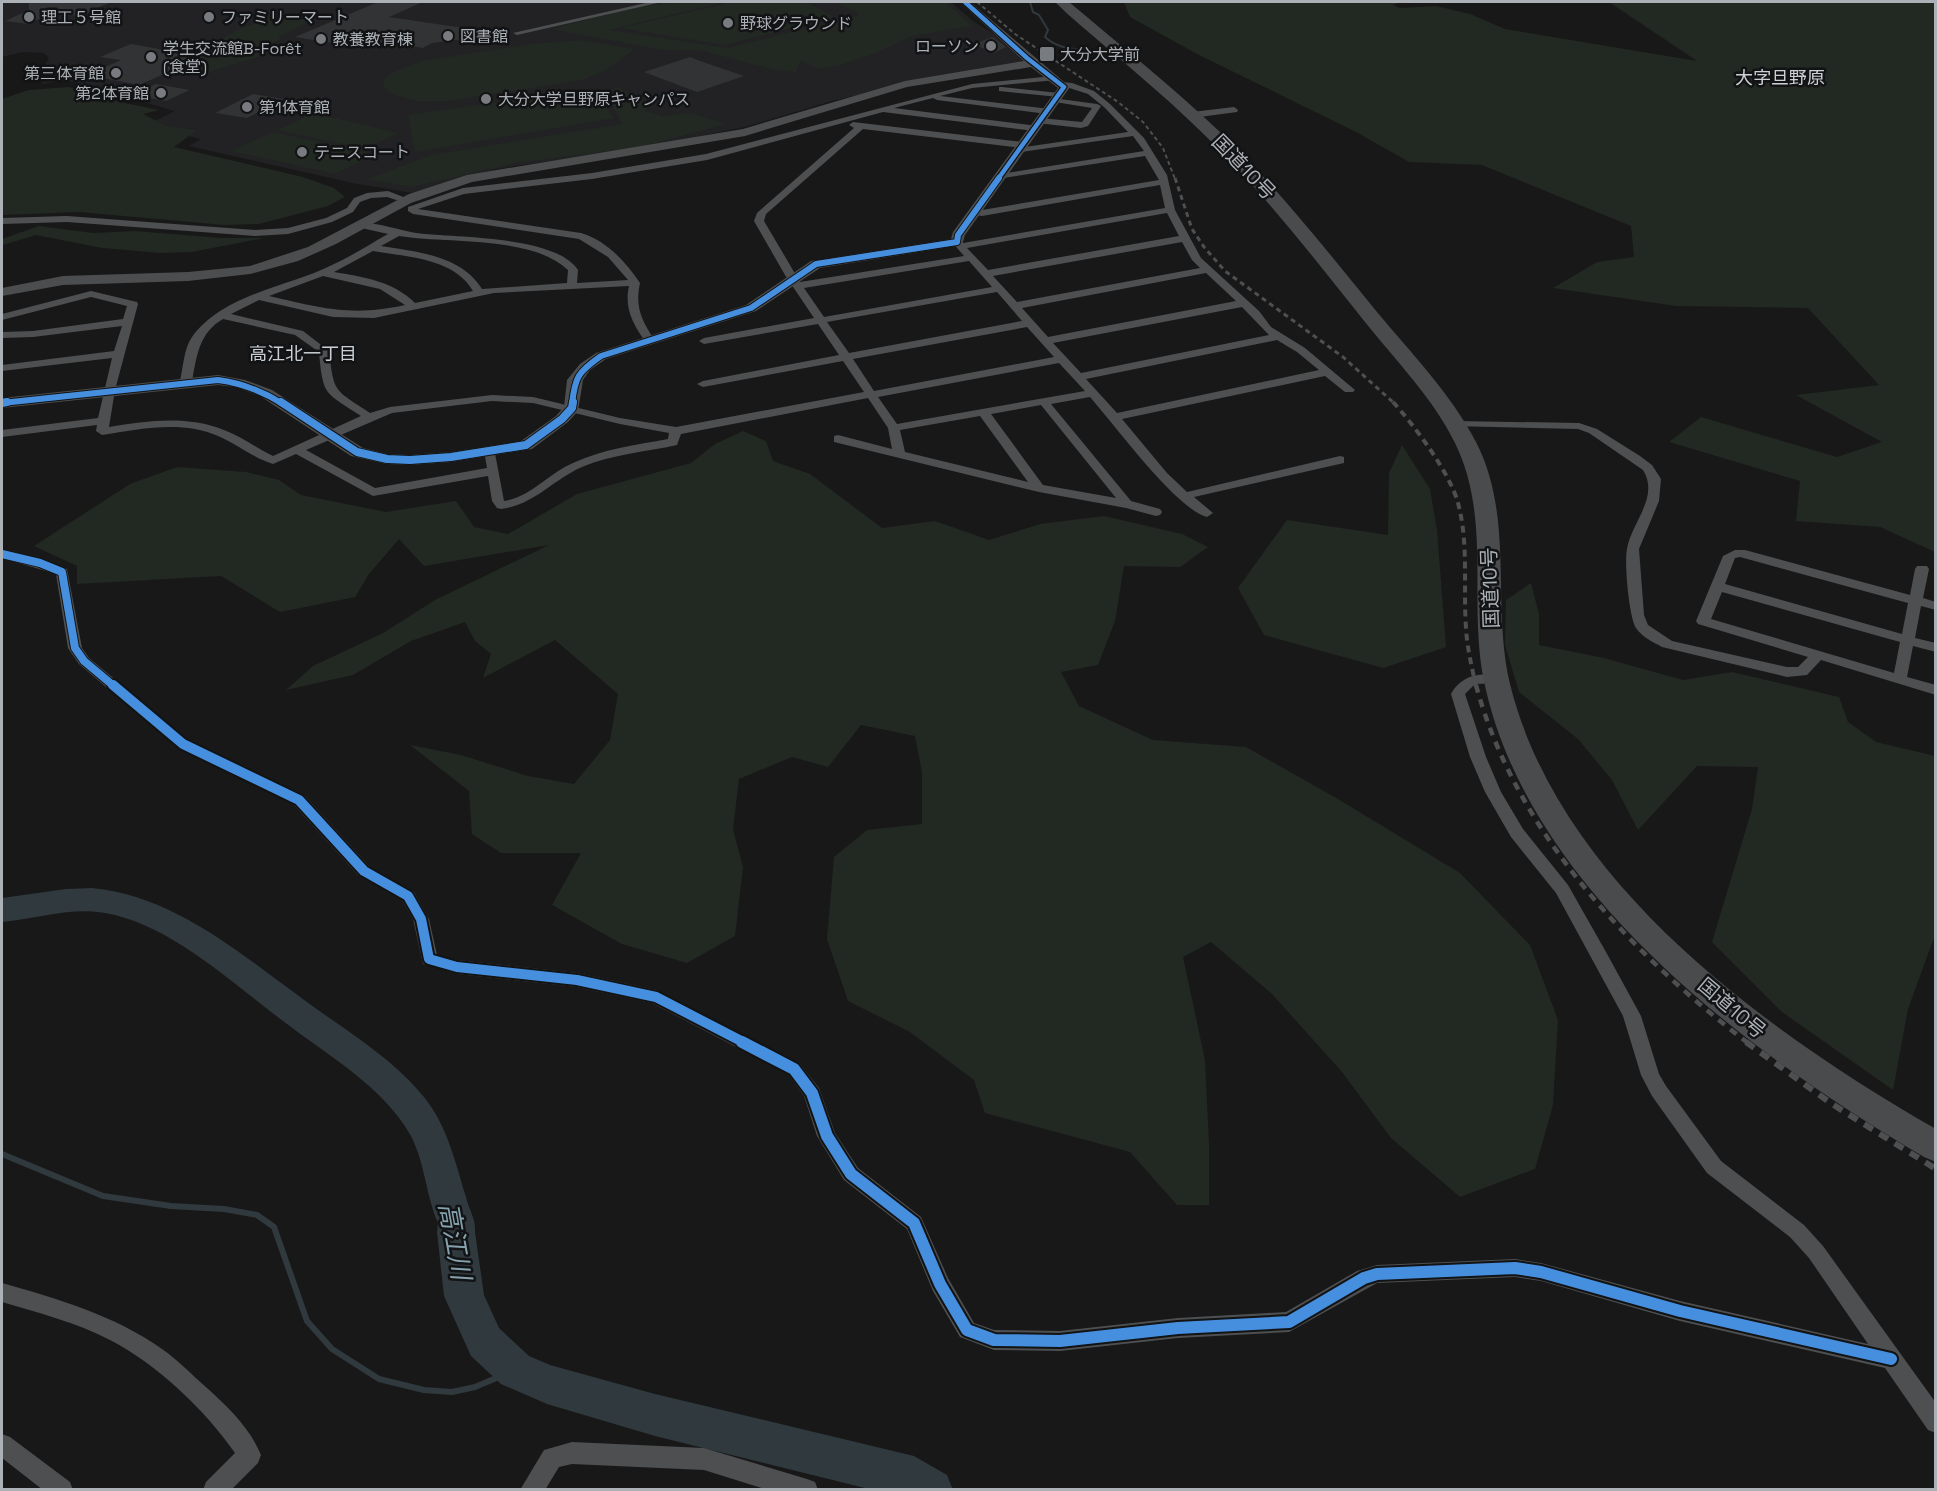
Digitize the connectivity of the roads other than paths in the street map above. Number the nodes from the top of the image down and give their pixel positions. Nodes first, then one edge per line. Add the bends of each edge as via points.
1 (658, 2) edge
2 (965, 2) edge
3 (1062, 2) edge
4 (517, 33) dead end
5 (1033, 63) junction
6 (972, 86) junction
7 (925, 97) junction
8 (1050, 102) junction
9 (876, 109) junction
10 (1234, 110) dead end
11 (1192, 115) junction
12 (831, 122) junction
13 (861, 126) junction
14 (1132, 134) dead end
15 (1020, 148) junction
16 (1148, 154) junction
17 (1000, 177) junction
18 (1164, 182) junction
19 (406, 200) junction
20 (1170, 210) junction
21 (974, 212) junction
22 (2, 221) edge
23 (360, 225) junction
24 (397, 233) junction
25 (1185, 238) junction
26 (959, 244) junction
27 (373, 248) junction
28 (971, 258) junction
29 (1208, 270) junction
30 (323, 273) junction
31 (985, 274) junction
32 (634, 283) junction
33 (795, 283) junction
34 (571, 286) junction
35 (998, 289) junction
36 (2, 292) edge
37 (479, 292) junction
38 (258, 297) junction
39 (1244, 303) junction
40 (1014, 306) junction
41 (413, 307) junction
42 (220, 315) junction
43 (2, 317) edge
44 (821, 320) junction
45 (128, 322) junction
46 (1029, 323) junction
47 (2, 335) edge
48 (1278, 336) junction
49 (649, 339) junction
50 (704, 341) dead end
51 (1045, 341) junction
52 (119, 354) junction
53 (846, 357) junction
54 (1061, 359) junction
55 (2, 368) edge
56 (1327, 372) junction
57 (1078, 377) junction
58 (186, 381) junction
59 (703, 384) dead end
60 (109, 390) junction
61 (1349, 390) dead end
62 (1092, 393) junction
63 (871, 394) junction
64 (1043, 401) junction
65 (2, 403) edge
66 (572, 408) junction
67 (982, 412) junction
68 (369, 417) junction
69 (1114, 417) junction
70 (104, 421) junction
71 (1455, 424) junction
72 (894, 428) junction
73 (676, 430) junction
74 (2, 434) edge
75 (331, 435) junction
76 (838, 439) dead end
77 (297, 450) junction
78 (490, 451) junction
79 (899, 453) junction
80 (1340, 460) dead end
81 (494, 471) junction
82 (1039, 488) junction
83 (1184, 496) junction
84 (1127, 504) junction
85 (1156, 512) dead end
86 (1208, 513) dead end
87 (2, 554) edge
88 (1922, 568) dead end
89 (1717, 586) junction
90 (1916, 600) junction
91 (1935, 606) edge
92 (1908, 640) junction
93 (1935, 648) edge
94 (1818, 655) junction
95 (1900, 678) junction
96 (1496, 680) junction
97 (1935, 690) edge
98 (1935, 1147) edge
99 (2, 1293) edge
100 (1891, 1359) junction
101 (1935, 1422) edge
102 (2, 1445) edge
103 (62, 1490) edge
104 (214, 1490) edge
105 (531, 1490) edge
106 (807, 1490) edge

1 - 4 street
2 - 5 street
3 - 11 highway, 国道10号
5 - 8 street
5 - 19 street via 905,84 745,132 471,178
6 - 7 street
6 - 8 street
6 - 8 street
7 - 8 street
7 - 9 street
8 - 8 street via 1093,104 1096,106 1081,126
8 - 9 street
8 - 15 street
8 - 16 street via 1078,86 1107,103 1143,142
9 - 12 street
10 - 11 street
11 - 71 highway, 国道10号 via 1273,196
12 - 13 street
12 - 32 street via 707,157 463,192 413,207 413,211 596,241
13 - 15 street
13 - 33 street via 760,216 759,221
14 - 15 street
15 - 17 street
16 - 17 street
16 - 18 street
17 - 21 street
18 - 20 street
18 - 21 street
19 - 22 street via 388,194 370,195 329,220 288,231 255,233 67,219
19 - 23 street
20 - 25 street
20 - 26 street
21 - 26 street via 958,235
23 - 24 street
23 - 36 street via 322,247 250,270 204,277 97,277
24 - 27 street
24 - 34 street via 532,249 572,267
25 - 29 street via 1195,258
25 - 31 street
26 - 28 street
26 - 33 street via 821,262
27 - 30 street
27 - 37 street via 460,269 475,281
28 - 31 street
28 - 33 street
29 - 39 street
29 - 40 street
30 - 38 street
30 - 41 street via 386,287
31 - 35 street
32 - 34 street
32 - 49 street via 630,298 634,317
33 - 44 street
33 - 49 street via 751,308
34 - 37 street
35 - 40 street
35 - 44 street
37 - 41 street
38 - 41 street via 348,316
38 - 42 street
39 - 48 street
39 - 51 street
40 - 46 street
42 - 58 street via 195,340
42 - 68 street via 307,336 324,351 327,383 332,392
43 - 45 street via 91,294 133,304
44 - 50 street
44 - 53 street
45 - 47 street
45 - 52 street
46 - 51 street
46 - 53 street
48 - 56 street
48 - 57 street
49 - 66 street via 610,352 585,367 575,380
51 - 54 street
52 - 55 street
52 - 60 street
53 - 59 street
53 - 63 street
54 - 57 street
54 - 63 street
56 - 61 street
56 - 69 street
57 - 62 street
58 - 60 street
58 - 75 street via 218,380 266,393
60 - 65 street
60 - 70 street
62 - 64 street
62 - 69 street
63 - 72 street
63 - 73 street
64 - 67 street
64 - 84 street
66 - 68 street via 533,400 492,398 390,410
66 - 73 street
66 - 78 street via 526,445
67 - 72 street
67 - 82 street
68 - 75 street
69 - 83 street via 1147,459
70 - 74 street
70 - 77 street via 102,431 192,424 219,432 273,460
71 - 94 street via 1579,426 1593,431 1648,468 1655,479 1655,494 1636,538 1632,562 1637,615 1652,636 1676,646 1787,672 1802,672
71 - 96 highway, 国道10号 via 1475,463 1486,499 1489,618
72 - 79 street
73 - 81 street via 673,442 598,459 565,471 530,498 515,504 501,505 498,501
75 - 77 street
75 - 78 street via 357,452 387,459
76 - 79 street
77 - 81 street via 373,492
78 - 81 street
79 - 82 street
80 - 83 street
82 - 84 street
83 - 86 street
84 - 85 street
87 - 100 street via 46,564 62,572 75,648 84,661 166,732 218,762 299,800 364,871 408,896 421,919 429,959 457,967 577,980 656,997 794,1069 812,1093 827,1136 851,1174 914,1223 940,1284 967,1330 994,1340 1060,1341 1178,1328 1289,1322 1377,1274 1515,1268
88 - 90 street
89 - 90 street via 1730,556 1740,553
89 - 92 street
89 - 94 street via 1703,621
90 - 91 street
90 - 92 street
92 - 93 street
92 - 95 street
94 - 95 street
95 - 97 street
96 - 98 highway, 国道10号 via 1510,729 1536,785 1574,845 1624,906 1690,973 1742,1018 1828,1081
96 - 100 street via 1470,680 1458,694 1478,757 1509,820 1562,889 1632,1016 1654,1083 1714,1167 1807,1241
99 - 104 street via 64,1310 118,1333 156,1358 223,1417 250,1455
100 - 101 street
102 - 103 street
105 - 106 street via 552,1458 572,1453 704,1459

